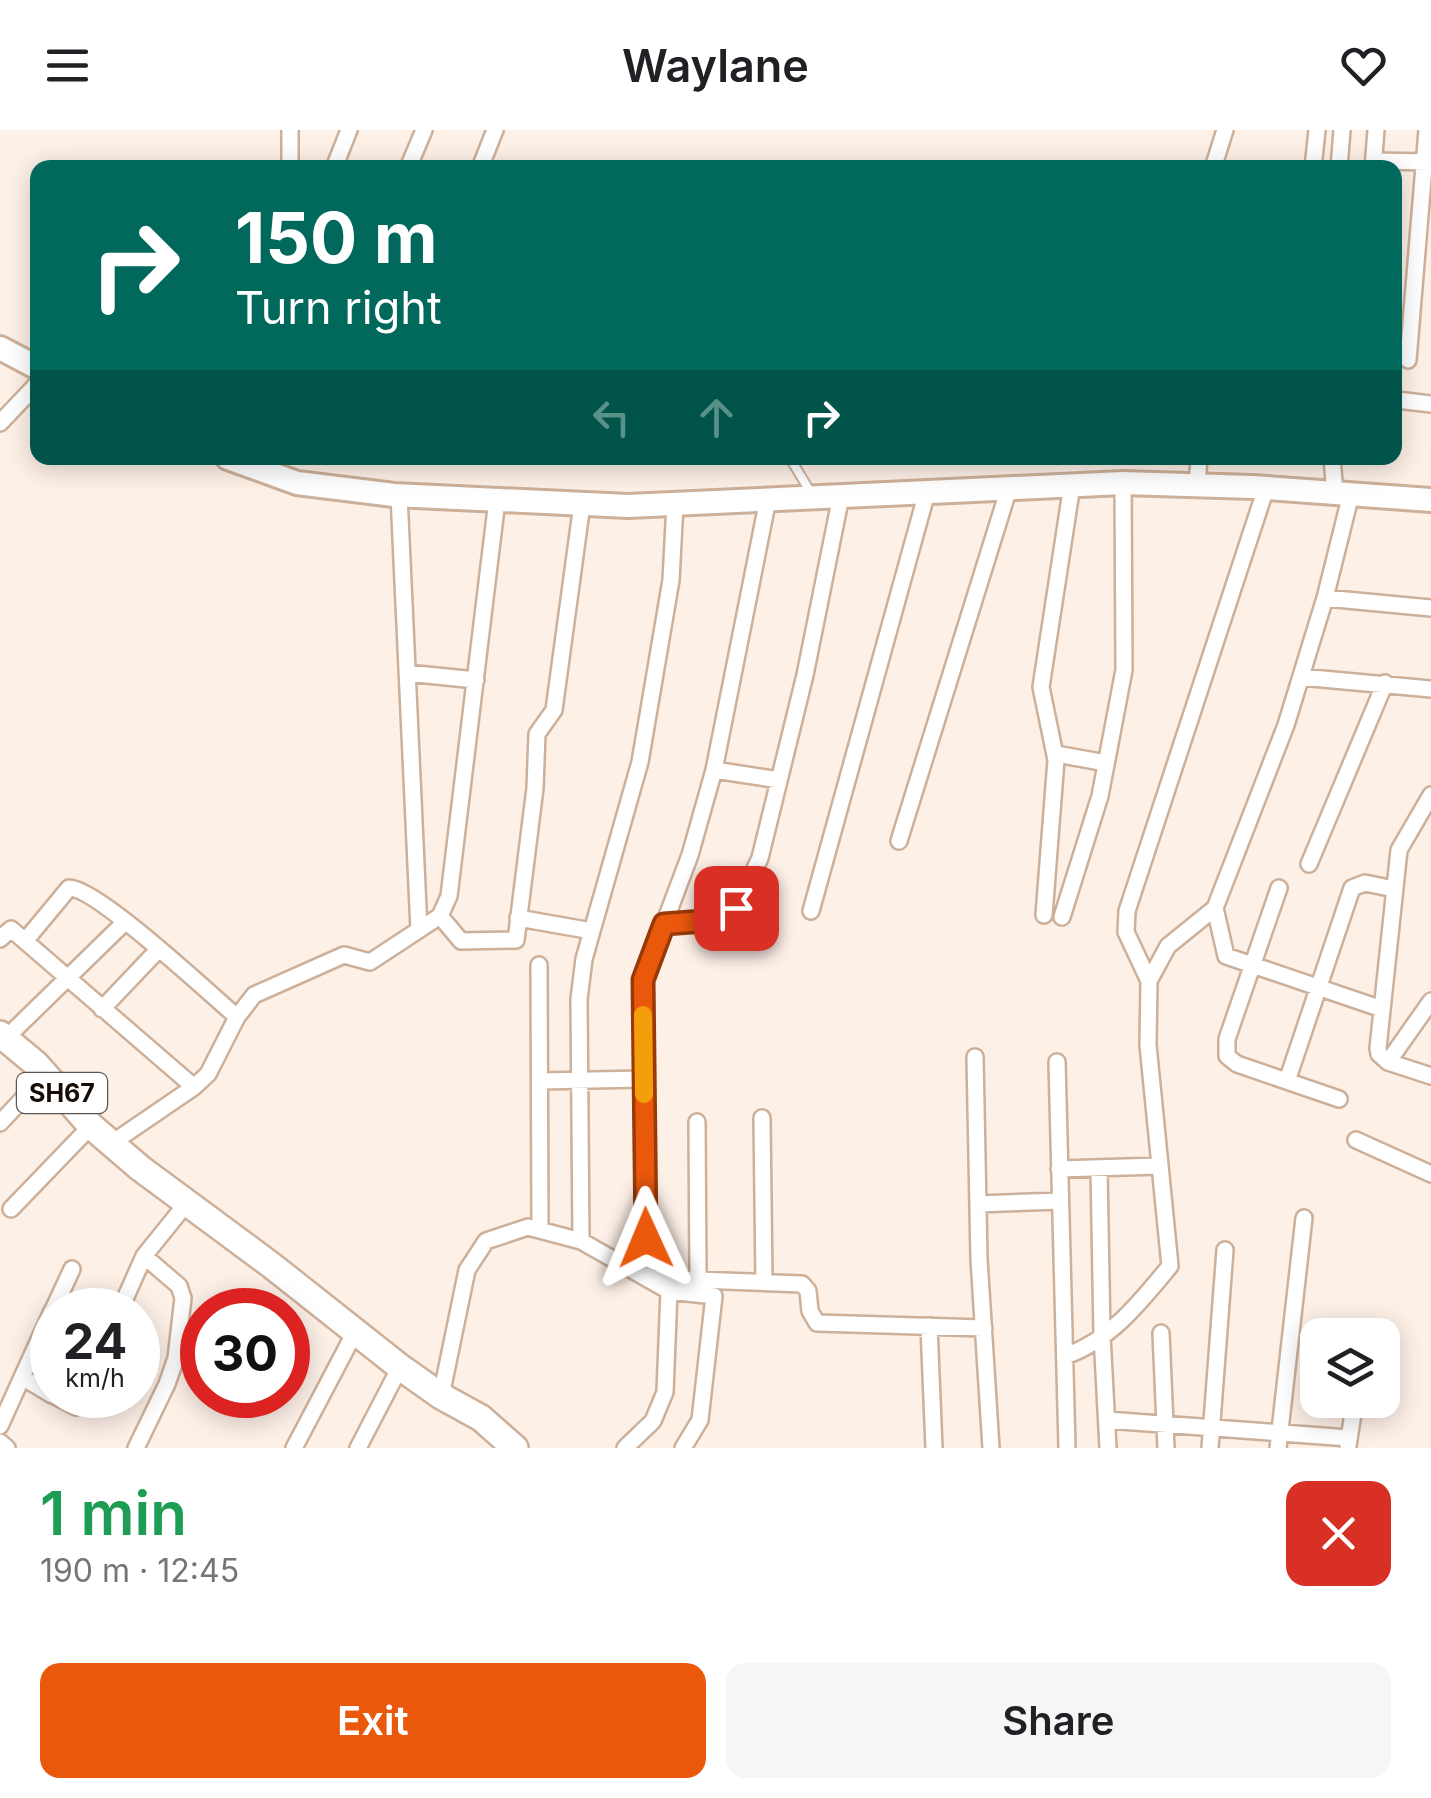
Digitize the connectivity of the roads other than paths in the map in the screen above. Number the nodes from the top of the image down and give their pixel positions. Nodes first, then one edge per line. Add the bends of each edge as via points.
1 (290, 130) edge
2 (349, 130) edge
3 (424, 130) edge
4 (495, 130) edge
5 (1225, 130) edge
6 (1317, 130) edge
7 (1342, 130) edge
8 (1376, 130) edge
9 (1427, 130) edge
10 (290, 160) edge
11 (337, 160) edge
12 (411, 160) edge
13 (483, 160) edge
14 (1215, 160) edge
15 (1313, 160) edge
16 (1340, 160) edge
17 (1374, 160) edge
18 (1428, 162) edge
19 (1402, 163) edge
20 (1412, 319) junction
21 (1431, 321) edge
22 (0, 348) edge
23 (1408, 360) dead end
24 (30, 364) edge
25 (30, 392) edge
26 (1402, 401) edge
27 (1431, 404) edge
28 (0, 423) edge
29 (262, 465) edge
30 (794, 465) edge
31 (1199, 465) edge
32 (1334, 465) edge
33 (1122, 483) junction
34 (1072, 485) junction
35 (1197, 485) junction
36 (1010, 488) junction
37 (1266, 488) junction
38 (926, 492) junction
39 (1343, 493) junction
40 (398, 495) junction
41 (812, 496) junction
42 (841, 496) junction
43 (768, 499) junction
44 (497, 500) junction
45 (1431, 500) edge
46 (582, 504) junction
47 (675, 504) junction
48 (1324, 598) junction
49 (1431, 608) edge
50 (407, 673) junction
51 (1300, 677) junction
52 (476, 680) junction
53 (1385, 683) junction
54 (1431, 689) edge
55 (1056, 754) junction
56 (1106, 763) junction
57 (714, 770) junction
58 (779, 780) junction
59 (1431, 796) edge
60 (899, 841) dead end
61 (1309, 864) dead end
62 (1279, 888) dead end
63 (1394, 889) junction
64 (1215, 908) junction
65 (811, 911) dead end
66 (1044, 914) dead end
67 (440, 916) junction
68 (1062, 917) dead end
69 (518, 918) junction
70 (125, 922) junction
71 (664, 924) junction
72 (419, 930) junction
73 (592, 932) junction
74 (0, 938) edge
75 (24, 940) junction
76 (158, 950) junction
77 (540, 965) dead end
78 (1253, 966) junction
79 (67, 978) junction
80 (1149, 982) junction
81 (1318, 989) junction
82 (1431, 1000) edge
83 (102, 1009) junction
84 (1382, 1009) junction
85 (236, 1017) junction
86 (3, 1036) edge
87 (976, 1058) dead end
88 (1056, 1062) dead end
89 (1388, 1062) junction
90 (45, 1075) junction
91 (1431, 1076) edge
92 (644, 1079) junction
93 (580, 1080) junction
94 (540, 1081) junction
95 (1287, 1081) junction
96 (194, 1087) junction
97 (1339, 1099) dead end
98 (762, 1118) dead end
99 (697, 1122) dead end
100 (0, 1123) edge
101 (91, 1126) junction
102 (1356, 1140) dead end
103 (125, 1155) junction
104 (1159, 1166) junction
105 (1099, 1168) junction
106 (1060, 1169) junction
107 (1431, 1174) edge
108 (1060, 1201) junction
109 (186, 1204) junction
110 (978, 1204) junction
111 (12, 1209) dead end
112 (1304, 1218) dead end
113 (540, 1230) junction
114 (581, 1241) junction
115 (1225, 1250) dead end
116 (144, 1256) junction
117 (72, 1269) dead end
118 (646, 1278) junction
119 (698, 1280) junction
120 (764, 1282) junction
121 (63, 1288) edge
122 (130, 1288) edge
123 (669, 1291) junction
124 (929, 1326) junction
125 (984, 1328) junction
126 (356, 1332) junction
127 (1162, 1333) dead end
128 (1102, 1335) junction
129 (1064, 1356) junction
130 (30, 1360) edge
131 (400, 1368) junction
132 (22, 1377) junction
133 (30, 1382) edge
134 (441, 1396) junction
135 (1352, 1418) edge
136 (1107, 1420) junction
137 (1166, 1424) junction
138 (0, 1426) edge
139 (1212, 1428) junction
140 (1278, 1440) edge
141 (0, 1442) edge
142 (1349, 1443) edge
143 (8, 1448) edge
144 (136, 1448) edge
145 (294, 1448) edge
146 (358, 1448) edge
147 (515, 1448) edge
148 (626, 1448) edge
149 (683, 1448) edge
150 (934, 1448) edge
151 (991, 1448) edge
152 (1067, 1448) edge
153 (1108, 1448) edge
154 (1166, 1448) edge
155 (1210, 1448) edge

1 - 10 street
2 - 11 street
3 - 12 street
4 - 13 street
5 - 14 street
6 - 15 street
7 - 16 street
8 - 17 street
9 - 18 street
18 - 19 street
18 - 20 street
20 - 21 street
20 - 23 street
22 - 24 main road
25 - 28 street
26 - 27 street
29 - 40 main road via 297,483
30 - 41 lane
31 - 35 street
32 - 39 street
33 - 34 main road
33 - 35 main road
33 - 56 street via 1125,656
34 - 36 main road
34 - 55 street via 1042,687
35 - 37 main road
36 - 38 main road
36 - 60 street
37 - 39 main road
37 - 80 street via 1126,911 1126,932
38 - 42 main road
38 - 65 street
39 - 45 main road
39 - 48 street
40 - 44 main road
40 - 50 street
41 - 42 main road
41 - 43 main road
42 - 58 street
43 - 47 main road
43 - 57 street
44 - 46 main road
44 - 52 street
46 - 47 main road
46 - 69 street via 554,710 537,734
47 - 73 street via 671,580 640,762
48 - 49 street
48 - 51 street
50 - 52 street
50 - 72 street
51 - 53 street
51 - 64 street
52 - 67 street via 450,896
53 - 54 street
53 - 61 street
55 - 56 street
55 - 66 street
56 - 68 street
57 - 58 street
57 - 71 street
58 - 71 street via 760,858 736,908 718,920
59 - 63 street via 1402,842
62 - 78 street
63 - 81 street via 1365,882 1352,888
63 - 84 street
64 - 78 street via 1226,956
64 - 80 street via 1168,946
67 - 69 street via 460,941 516,940
67 - 72 street
69 - 73 street
70 - 75 street via 82,889 69,888
70 - 76 street
70 - 79 street
71 - 92 street via 643,980
72 - 85 street via 370,962 344,955 254,995
73 - 93 street via 579,999
74 - 75 street via 12,929
75 - 79 street
76 - 83 street
76 - 85 street
77 - 94 street
78 - 81 street
78 - 95 street via 1226,1056
79 - 83 street
79 - 86 street
80 - 104 street
81 - 84 street
81 - 95 street
82 - 89 street
83 - 96 street
84 - 89 street via 1378,1048
85 - 96 street via 208,1074
86 - 90 main road, SH67
87 - 110 street
88 - 106 street
89 - 91 street
90 - 100 street
90 - 101 main road, SH67
92 - 93 street
92 - 118 street
93 - 94 street
93 - 114 street
94 - 113 street
95 - 97 street
96 - 103 street
98 - 120 street
99 - 119 street
101 - 103 main road, SH67
101 - 111 street
102 - 107 street
103 - 109 main road, SH67
104 - 105 street
104 - 128 street via 1170,1266 1130,1314
105 - 106 street
105 - 128 street
106 - 108 street
108 - 110 street
108 - 129 street
109 - 116 street
109 - 126 main road, SH67
110 - 125 street
112 - 140 street
113 - 114 street
113 - 134 street via 486,1241 467,1270
114 - 118 street
115 - 139 street
116 - 122 street
116 - 144 street via 179,1286 183,1298 172,1371
117 - 121 street
118 - 119 street
118 - 123 street
119 - 120 street
120 - 124 street via 806,1287 817,1322
123 - 148 street via 664,1392 653,1421
123 - 149 street via 714,1296 700,1420
124 - 125 street
124 - 150 street
125 - 151 street
126 - 131 main road, SH67
126 - 145 street
127 - 137 street
128 - 129 street
128 - 136 street
129 - 152 street
130 - 132 street
131 - 134 main road, SH67
131 - 146 street
132 - 133 street
132 - 138 street
134 - 147 main road, SH67
135 - 142 street
136 - 137 street
136 - 153 street
137 - 139 street
137 - 154 street
139 - 140 street
139 - 155 street
140 - 142 street
141 - 143 street

